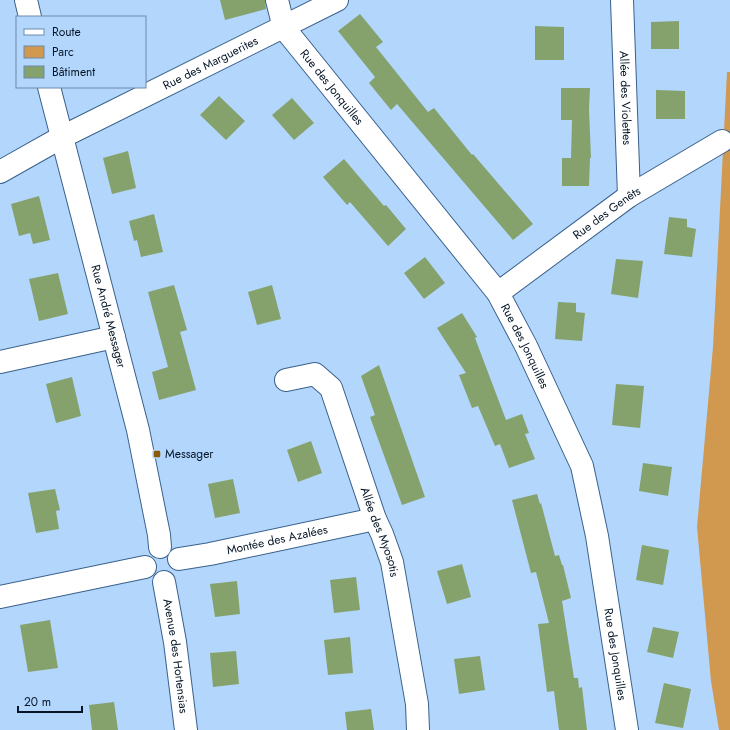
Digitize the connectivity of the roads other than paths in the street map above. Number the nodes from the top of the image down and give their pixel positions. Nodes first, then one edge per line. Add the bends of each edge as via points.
1 (26, 0) edge
2 (277, 0) edge
3 (338, 0) edge
4 (622, 0) edge
5 (30, 16) edge
6 (284, 28) junction
7 (49, 88) edge
8 (62, 137) junction
9 (722, 141) dead end
10 (0, 172) edge
11 (630, 196) junction
12 (498, 293) junction
13 (114, 337) junction
14 (0, 362) edge
15 (286, 380) dead end
16 (375, 520) junction
17 (160, 547) junction
18 (179, 559) junction
19 (144, 567) junction
20 (164, 582) junction
21 (0, 597) edge
22 (186, 730) edge
23 (418, 730) edge
24 (628, 730) edge

1 - 5 street
2 - 6 street
3 - 6 street, Rue des Marguerites
4 - 11 street, Allée des Violettes
6 - 8 street, Rue des Marguerites
6 - 12 street, Rue des Jonquilles
7 - 8 street, Rue André Messager
8 - 10 street, Rue des Marguerites
8 - 13 street, Rue André Messager
9 - 11 street, Rue des Genêts
11 - 12 street, Rue des Genêts
12 - 24 street, Rue des Jonquilles via 526,346 582,466 598,536
13 - 14 street
13 - 17 street, Rue André Messager via 138,430
15 - 16 street, Allée des Myosotis via 315,374 330,388
16 - 18 street, Montée des Azalées
16 - 23 street, Allée des Myosotis via 392,562 417,704
17 - 18 street via 171,550
17 - 19 street via 148,554
18 - 20 street via 177,574
19 - 20 street via 151,579
19 - 21 street
20 - 22 street, Avenue des Hortensias via 175,642

